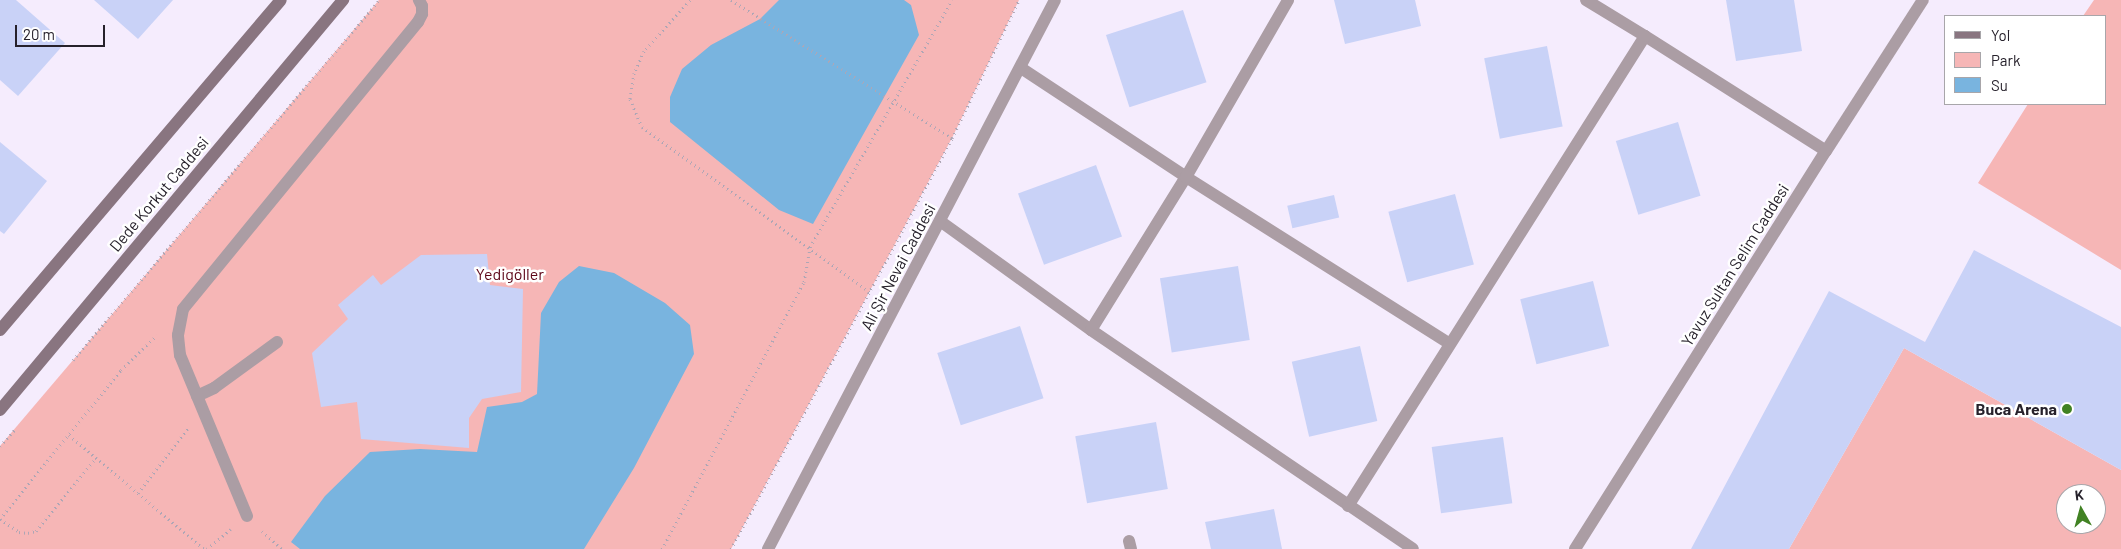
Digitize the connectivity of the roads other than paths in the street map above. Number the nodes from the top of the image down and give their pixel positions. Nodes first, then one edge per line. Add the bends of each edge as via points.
1 (281, 0) edge
2 (343, 0) edge
3 (419, 0) edge
4 (1055, 0) edge
5 (1288, 0) edge
6 (1586, 0) edge
7 (1924, 0) edge
8 (1645, 36) junction
9 (1020, 68) junction
10 (1826, 151) junction
11 (1186, 177) junction
12 (940, 222) junction
13 (0, 330) edge
14 (1091, 330) junction
15 (277, 342) dead end
16 (1450, 344) junction
17 (196, 396) junction
18 (0, 410) edge
19 (1348, 506) junction
20 (247, 516) road end
21 (768, 549) edge
22 (1413, 549) edge
23 (1575, 549) edge

1 - 13 main road, Dede Korkut Caddesi
2 - 18 main road, Dede Korkut Caddesi
3 - 17 street via 422,14 418,22 183,310 178,335 180,355
4 - 9 street, Ali Şir Nevai Caddesi
5 - 11 street
6 - 8 street
7 - 10 street, Yavuz Sultan Selim Caddesi
8 - 10 street
8 - 16 street
9 - 11 street
9 - 12 street, Ali Şir Nevai Caddesi
10 - 23 street, Yavuz Sultan Selim Caddesi
11 - 14 street
11 - 16 street
12 - 14 street
12 - 21 street, Ali Şir Nevai Caddesi
14 - 19 street
15 - 17 street via 214,388
16 - 19 street
17 - 20 street
19 - 22 street

